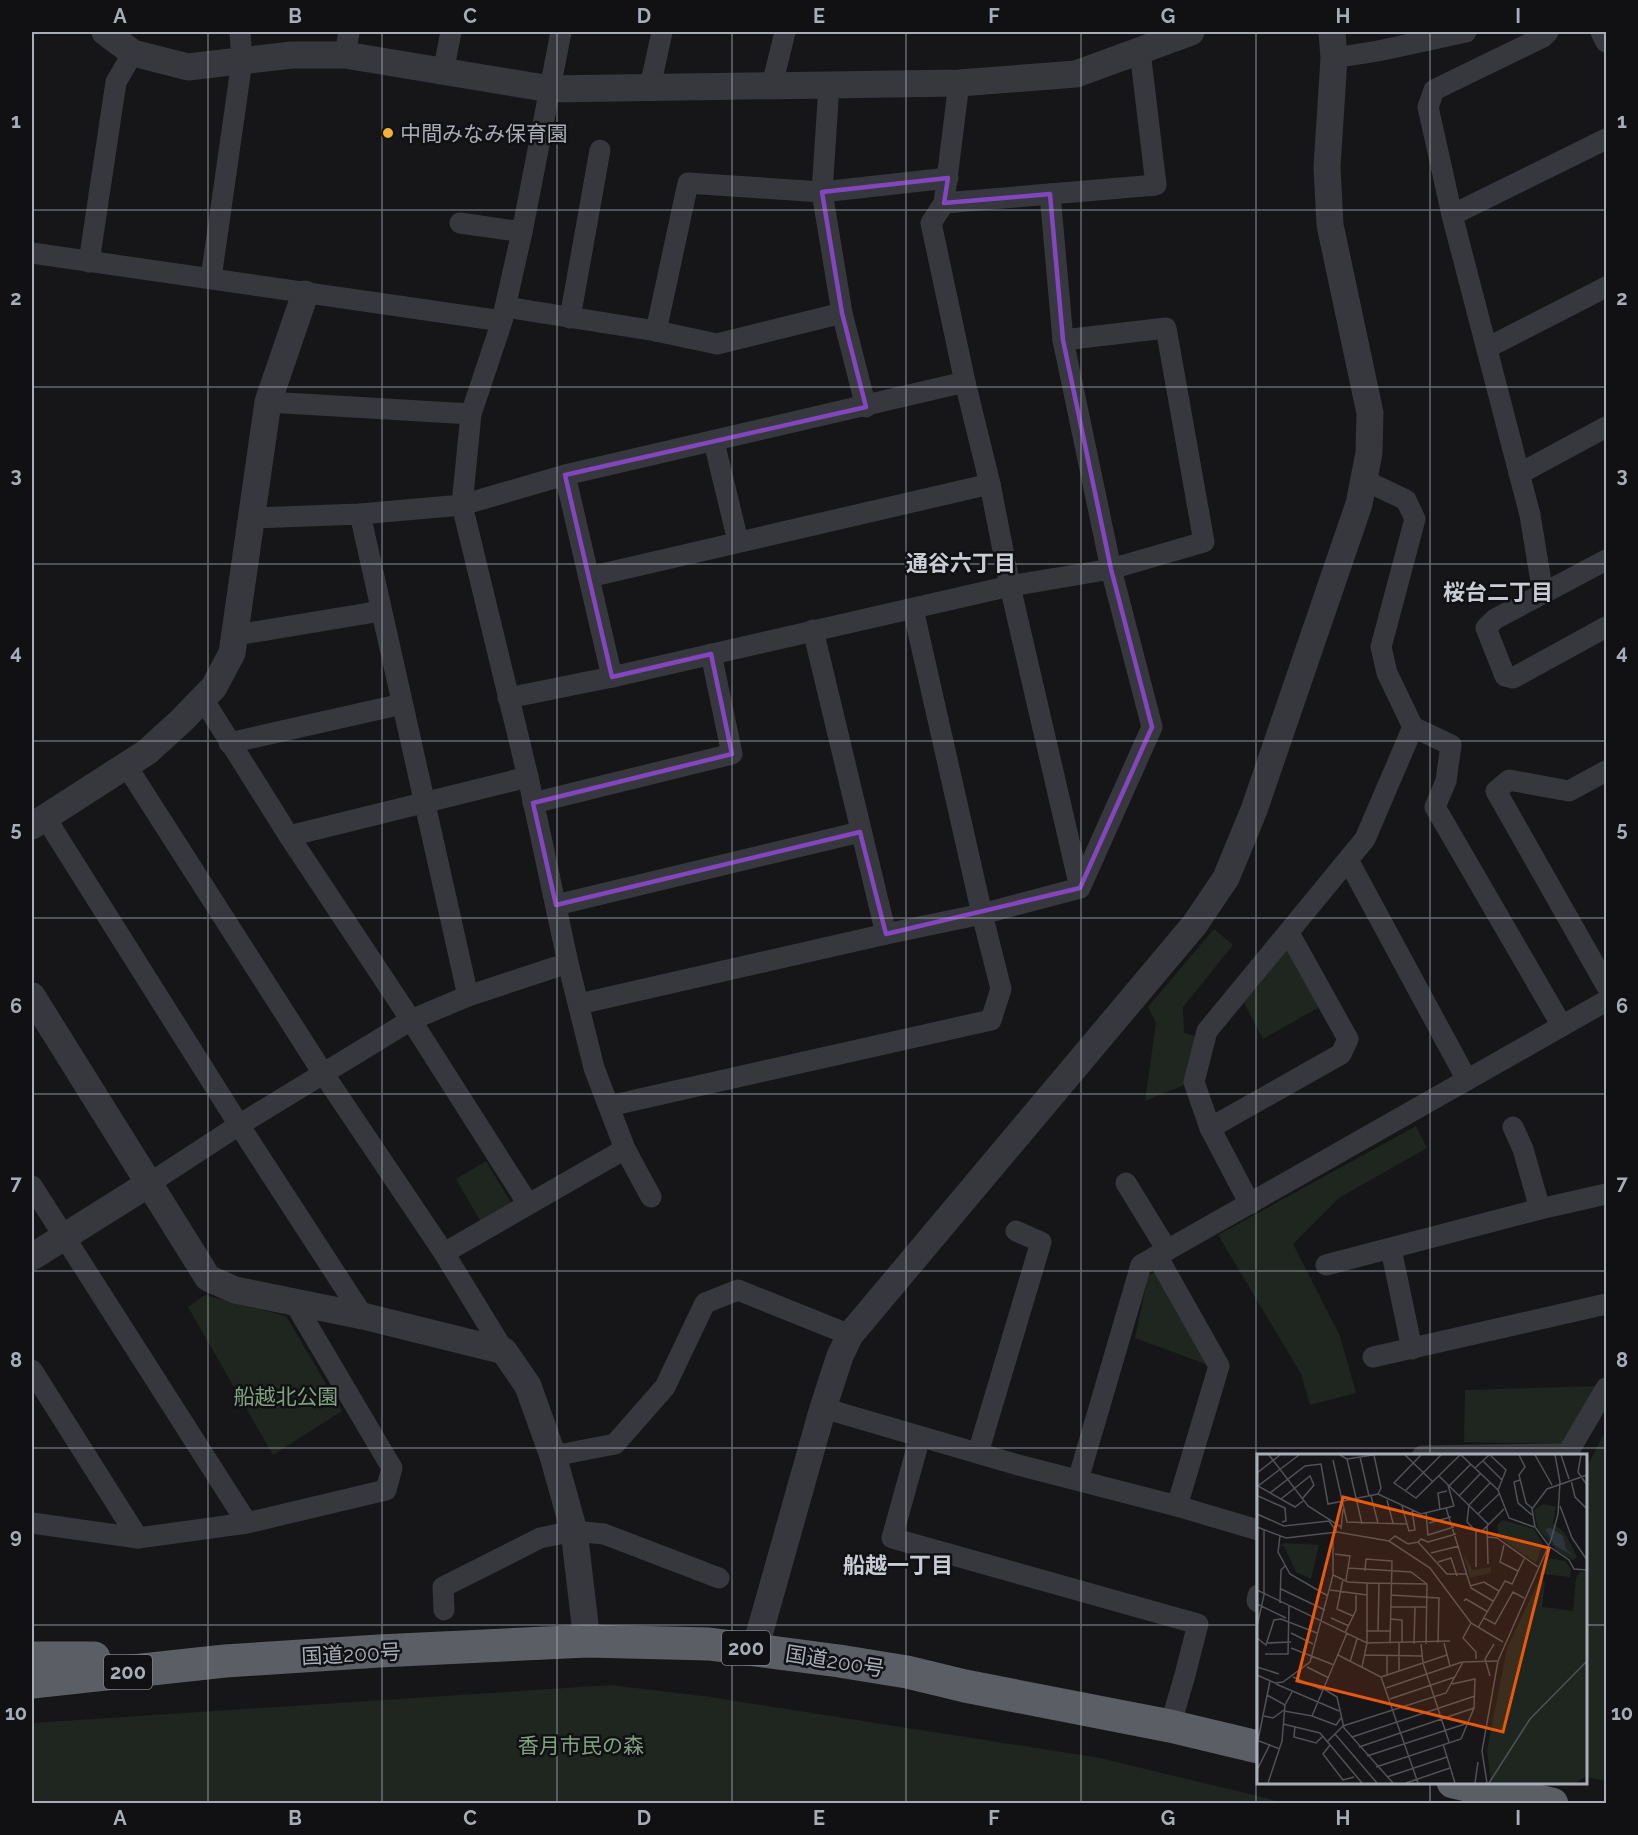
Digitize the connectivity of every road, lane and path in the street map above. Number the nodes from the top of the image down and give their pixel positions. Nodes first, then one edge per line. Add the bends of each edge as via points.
1 (105, 32) edge
2 (240, 32) edge
3 (451, 32) edge
4 (561, 32) edge
5 (662, 32) edge
6 (785, 32) edge
7 (1191, 32) edge
8 (1388, 32) edge
9 (1466, 32) edge
10 (1548, 32) edge
11 (1601, 32) edge
12 (1606, 42) edge
13 (347, 43) edge
14 (1333, 45) edge
15 (1140, 51) junction
16 (1378, 51) junction
17 (133, 53) junction
18 (242, 61) junction
19 (443, 73) junction
20 (959, 83) junction
21 (772, 85) junction
22 (828, 86) junction
23 (650, 87) junction
24 (550, 89) junction
25 (1606, 140) edge
26 (600, 150) dead end
27 (948, 178) junction
28 (822, 192) junction
29 (1050, 194) junction
30 (944, 203) junction
31 (1452, 215) junction
32 (460, 223) dead end
33 (522, 232) junction
34 (32, 253) edge
35 (89, 262) junction
36 (211, 278) junction
37 (1606, 287) edge
38 (305, 294) junction
39 (842, 313) junction
40 (503, 314) junction
41 (570, 318) junction
42 (656, 332) junction
43 (1063, 340) junction
44 (1487, 348) junction
45 (965, 382) junction
46 (268, 402) junction
47 (866, 407) junction
48 (471, 414) junction
49 (1606, 427) edge
50 (714, 442) junction
51 (1519, 474) junction
52 (565, 475) junction
53 (1365, 480) junction
54 (990, 484) junction
55 (462, 506) junction
56 (360, 514) junction
57 (252, 518) junction
58 (738, 541) junction
59 (1606, 560) edge
60 (1111, 569) junction
61 (589, 577) junction
62 (1010, 586) junction
63 (1543, 594) junction
64 (913, 609) junction
65 (381, 611) junction
66 (1606, 627) edge
67 (813, 630) junction
68 (236, 635) junction
69 (711, 654) junction
70 (612, 677) junction
71 (508, 698) junction
72 (203, 699) junction
73 (402, 704) junction
74 (1413, 727) junction
75 (229, 743) junction
76 (126, 765) junction
77 (528, 777) junction
78 (1604, 780) edge
79 (424, 802) junction
80 (533, 803) junction
81 (38, 821) edge
82 (860, 832) junction
83 (288, 836) junction
84 (1348, 860) junction
85 (1080, 888) junction
86 (555, 905) junction
87 (982, 914) junction
88 (1289, 933) junction
89 (886, 934) junction
90 (568, 963) junction
91 (1606, 985) edge
92 (32, 996) edge
93 (468, 996) junction
94 (1606, 1001) edge
95 (579, 1004) junction
96 (411, 1020) junction
97 (1562, 1026) junction
98 (323, 1073) junction
99 (1467, 1080) junction
100 (609, 1106) junction
101 (238, 1125) junction
102 (1513, 1127) dead end
103 (1210, 1128) junction
104 (625, 1149) junction
105 (150, 1183) junction
106 (1126, 1184) dead end
107 (32, 1186) edge
108 (1606, 1194) edge
109 (651, 1197) dead end
110 (528, 1204) junction
111 (1250, 1204) junction
112 (1540, 1209) junction
113 (1016, 1231) dead end
114 (63, 1237) junction
115 (1391, 1249) junction
116 (444, 1253) junction
117 (1162, 1253) junction
118 (32, 1257) edge
119 (1326, 1265) dead end
120 (294, 1302) junction
121 (1606, 1310) edge
122 (363, 1316) junction
123 (850, 1335) junction
124 (1412, 1349) junction
125 (504, 1351) junction
126 (1373, 1357) dead end
127 (32, 1370) edge
128 (1606, 1388) edge
129 (823, 1408) junction
130 (920, 1437) junction
131 (978, 1453) junction
132 (1567, 1454) edge
133 (554, 1456) junction
134 (1078, 1480) junction
135 (1177, 1506) junction
136 (32, 1523) edge
137 (247, 1523) junction
138 (1257, 1530) edge
139 (574, 1531) junction
140 (138, 1538) junction
141 (719, 1578) dead end
142 (444, 1610) dead end
143 (587, 1641) junction
144 (755, 1649) junction
145 (32, 1658) edge
146 (225, 1661) junction
147 (32, 1682) edge
148 (1170, 1726) junction
149 (1257, 1747) edge
150 (1462, 1784) edge
151 (1552, 1803) edge

1 - 17 street
2 - 18 street
3 - 19 street
4 - 24 street
5 - 23 street
6 - 21 street
7 - 15 street
8 - 16 street
9 - 16 street
10 - 31 street via 1434,90 1428,107
11 - 12 street
13 - 18 street
13 - 19 street
14 - 16 street
14 - 53 street via 1327,167 1330,225 1370,413
15 - 20 street via 1076,74
15 - 29 street via 1156,185
17 - 18 street via 188,67
17 - 35 street via 116,82
18 - 36 street
19 - 24 street
20 - 22 street
20 - 27 street
21 - 22 street
21 - 23 street
22 - 28 street
23 - 24 street
24 - 33 street
25 - 31 street
26 - 41 street
27 - 28 street
27 - 30 street
28 - 39 street
28 - 42 street via 688,183
29 - 30 street
29 - 43 street
30 - 45 street via 932,223
31 - 44 street
32 - 33 street
33 - 40 street
34 - 35 street
35 - 36 street
36 - 38 street
37 - 44 street
38 - 40 street
38 - 46 street
39 - 42 street via 717,344
39 - 47 street
40 - 41 street
40 - 48 street
41 - 42 street
43 - 60 street
43 - 60 street via 1166,328 1204,543
44 - 51 street
45 - 47 street
45 - 54 street
46 - 48 street
46 - 57 street
47 - 50 street
48 - 55 street
49 - 51 street
50 - 52 street
50 - 58 street
51 - 63 street
52 - 55 street
52 - 61 street
53 - 74 street via 1406,500 1415,519 1381,647 1387,673
53 - 123 street via 1254,810 1226,878 1196,924
54 - 58 street
54 - 62 street
55 - 56 street
55 - 71 street
56 - 57 street
56 - 65 street
57 - 68 street
58 - 61 street
59 - 63 street
60 - 62 street
60 - 85 street via 1152,727
61 - 70 street
62 - 64 street
62 - 85 street
63 - 66 street via 1495,619 1486,628 1505,676 1514,678
64 - 67 street
64 - 87 street
65 - 68 street
65 - 73 street
67 - 69 street
67 - 82 street
68 - 72 street via 232,653
69 - 70 street
69 - 80 street via 732,754
70 - 71 street
71 - 77 street
72 - 75 street
72 - 76 street via 147,752
73 - 75 street
73 - 79 street
74 - 84 street via 1365,839
74 - 97 street via 1451,746 1446,780 1435,807
75 - 83 street
76 - 81 street
76 - 98 street
77 - 79 street
77 - 80 street
78 - 91 street via 1569,791 1509,780 1496,791
79 - 83 street
79 - 93 street
80 - 86 street
81 - 101 street
82 - 86 street
82 - 89 street
83 - 96 street
84 - 88 street
84 - 99 street
85 - 87 street
86 - 90 street
87 - 89 street
87 - 100 street via 1001,989 991,1020
88 - 103 street via 1207,1031 1194,1082
88 - 103 street via 1348,1039 1341,1054
89 - 95 street
90 - 93 street
90 - 95 street
92 - 105 street
93 - 96 street
94 - 97 street
95 - 100 street via 594,1068
96 - 98 street
96 - 110 street
97 - 99 street
98 - 101 street
98 - 116 street
99 - 111 street
100 - 104 street
101 - 105 street
101 - 122 street
102 - 112 street
103 - 111 street
104 - 109 street
104 - 110 street
105 - 114 street
105 - 120 street via 208,1278 235,1290
106 - 117 street
107 - 114 street
108 - 112 street
110 - 116 street
111 - 117 street
112 - 115 street
113 - 131 street via 1041,1242
114 - 118 street
114 - 137 street
115 - 119 street
115 - 124 street
116 - 125 street
117 - 134 street via 1141,1265
117 - 135 street via 1219,1366
120 - 122 street
120 - 137 street via 392,1468 386,1490
121 - 124 street
122 - 125 street
123 - 129 street
123 - 133 street via 738,1290 705,1303 665,1387 615,1444
124 - 126 street
125 - 133 street via 528,1386
127 - 140 street
128 - 132 street
129 - 130 street
129 - 144 street
130 - 131 street
130 - 148 street via 892,1538 1198,1623
131 - 134 street
133 - 139 street
134 - 135 street
135 - 138 street
136 - 140 street
137 - 140 street
139 - 141 street via 604,1534
139 - 142 street via 540,1538 443,1587
139 - 143 street
143 - 144 highway, 国道200号 / 200
143 - 146 highway, 国道200号 / 200
144 - 148 highway, 国道200号 / 200 via 907,1672
145 - 146 highway, 国道200号 / 200
146 - 147 highway, 国道200号 / 200
148 - 149 highway, 国道200号 / 200
150 - 151 highway

